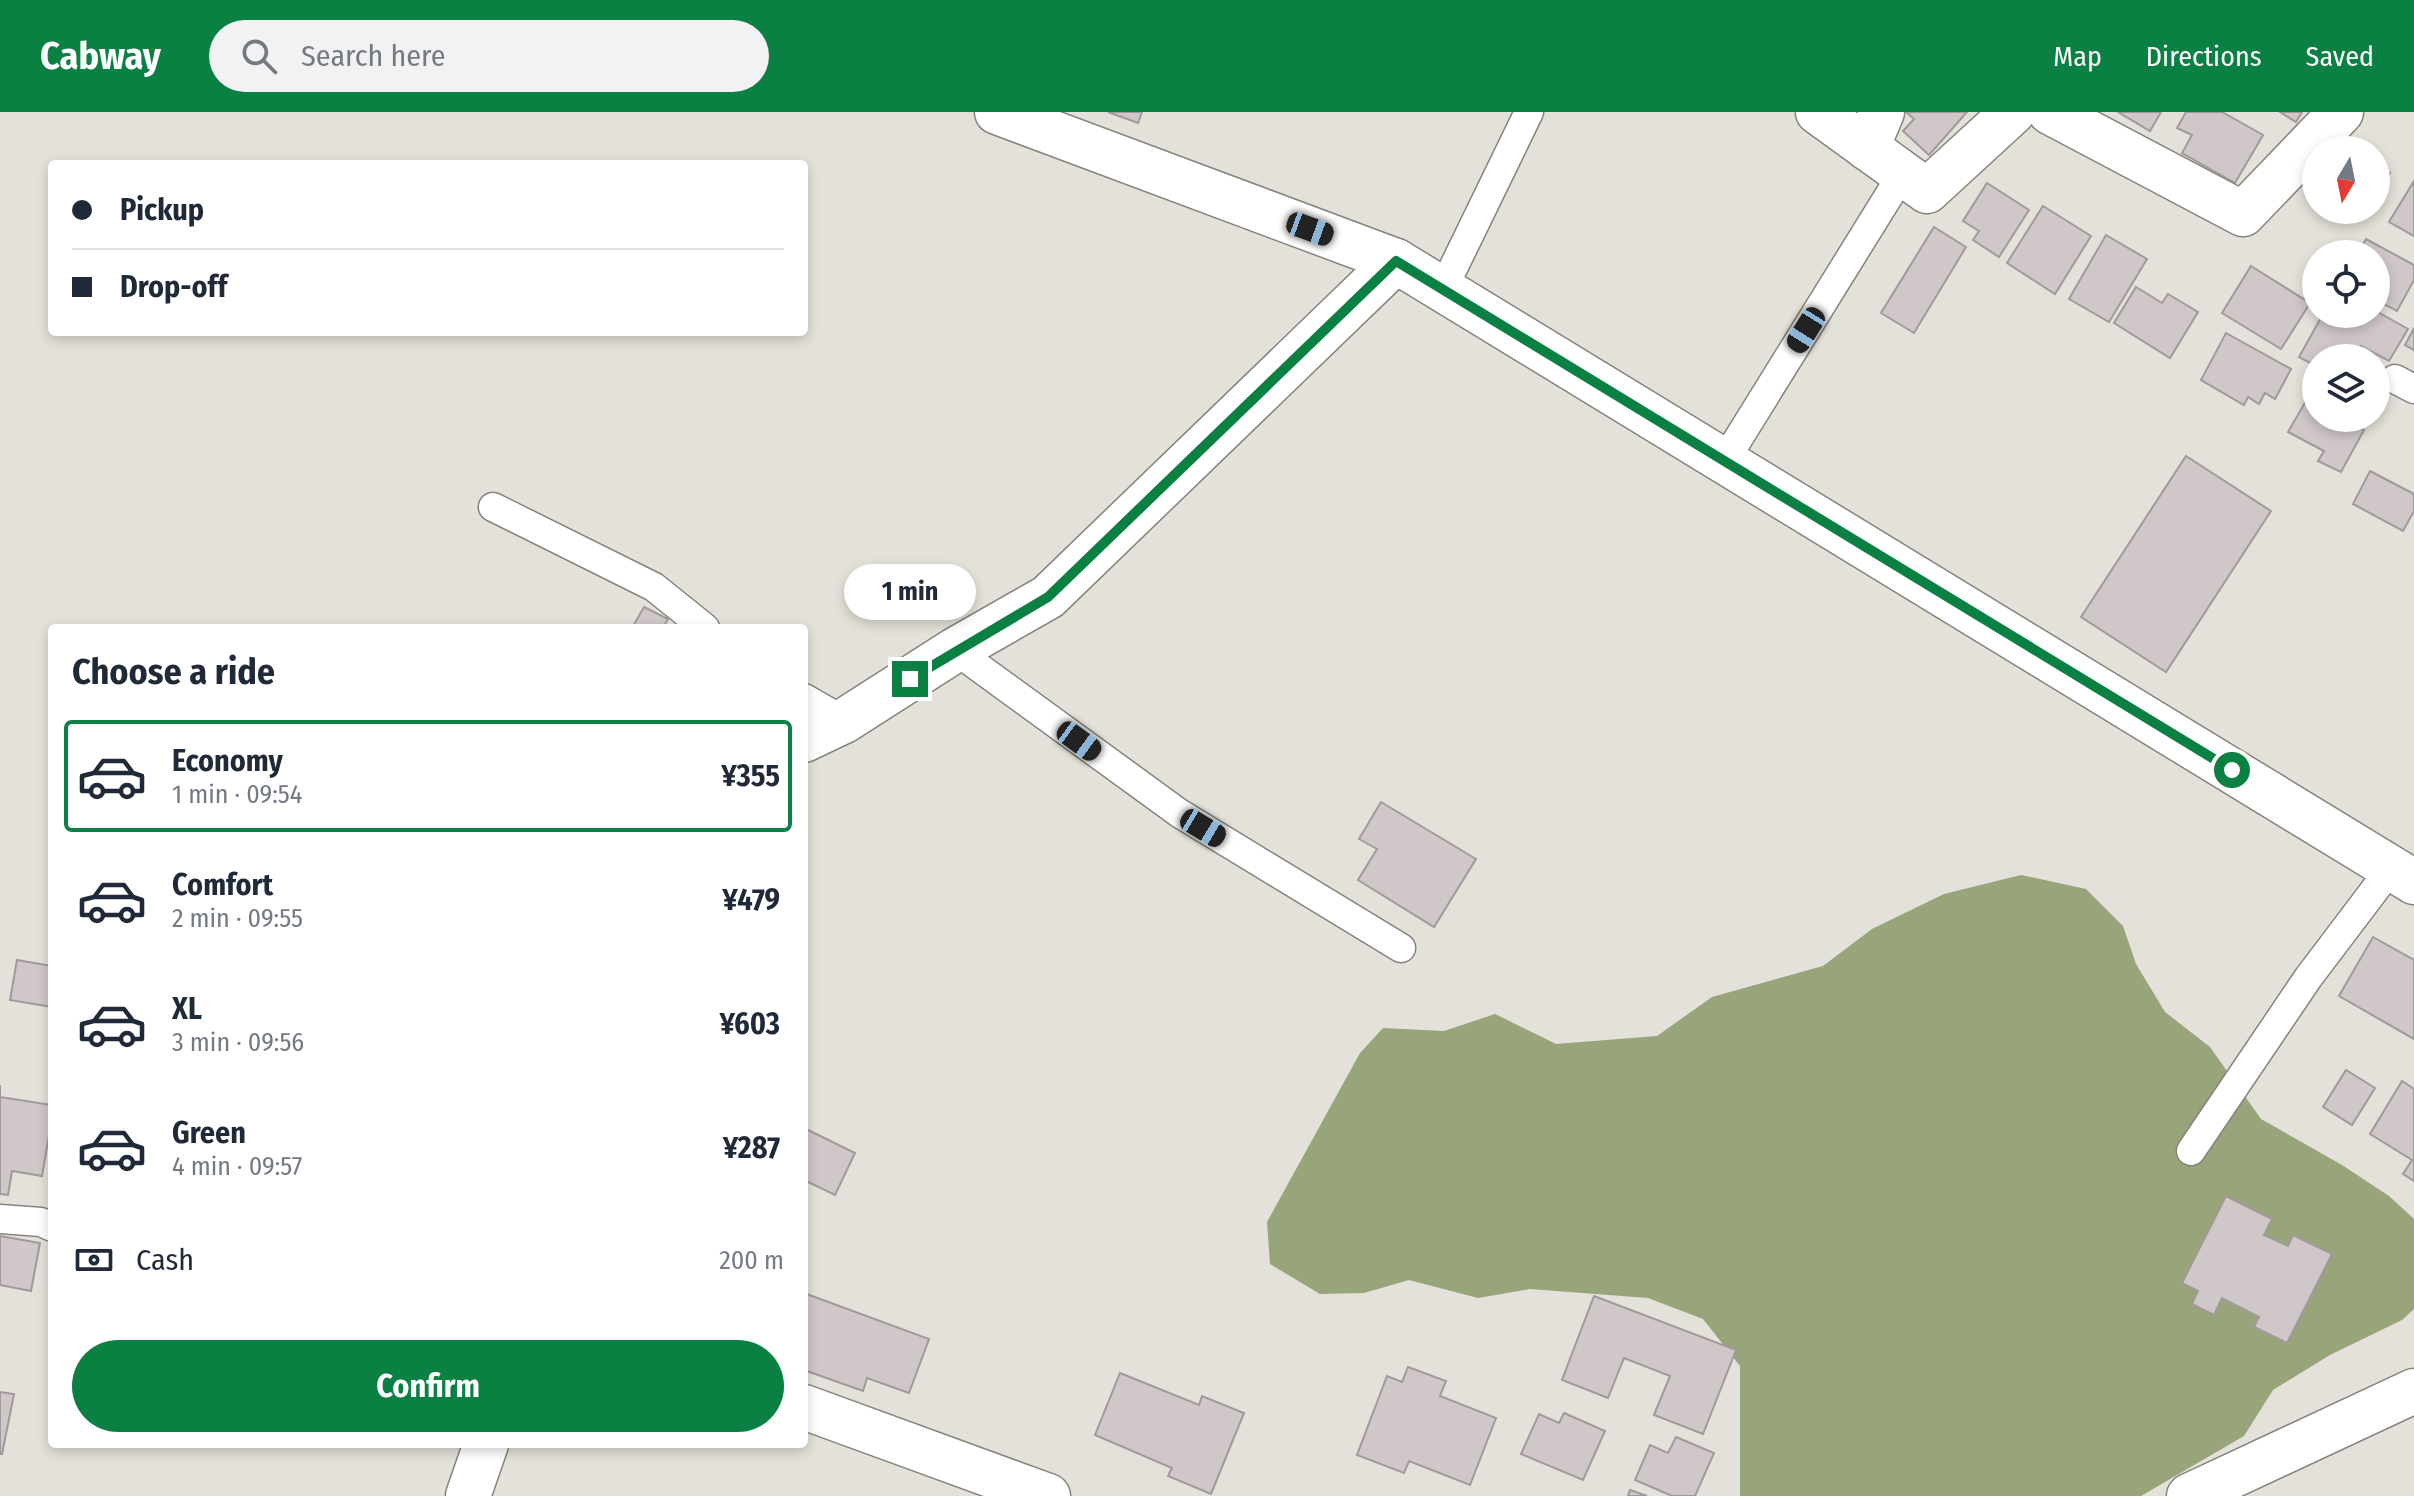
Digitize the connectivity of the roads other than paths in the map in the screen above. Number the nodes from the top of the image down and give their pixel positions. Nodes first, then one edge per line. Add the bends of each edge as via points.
1 (997, 112) edge
2 (1529, 112) edge
3 (1818, 112) edge
4 (2013, 112) edge
5 (2050, 112) edge
6 (2341, 112) edge
7 (1874, 130) edge
8 (1903, 173) junction
9 (1396, 261) junction
10 (1442, 291) junction
11 (1725, 460) junction
12 (493, 507) dead end
13 (700, 624) edge
14 (955, 650) junction
15 (808, 700) edge
16 (844, 721) junction
17 (808, 738) edge
18 (2407, 864) edge
19 (1401, 948) dead end
20 (2191, 1151) dead end
21 (0, 1219) edge
22 (48, 1225) edge
23 (2414, 1391) edge
24 (808, 1408) edge
25 (485, 1448) edge
26 (468, 1496) edge
27 (1048, 1496) edge
28 (2189, 1496) edge

1 - 9 street
2 - 10 lane
3 - 7 street
4 - 8 street via 1927,191
5 - 6 street via 2243,214
7 - 8 street
8 - 11 lane
9 - 10 street
9 - 14 street via 1048,597
10 - 11 street
11 - 18 street
12 - 13 lane via 654,587
14 - 16 street
14 - 19 lane via 1179,813
15 - 16 lane
16 - 17 street
18 - 20 lane via 2308,978
21 - 22 lane
23 - 28 street
24 - 27 street
25 - 26 street

